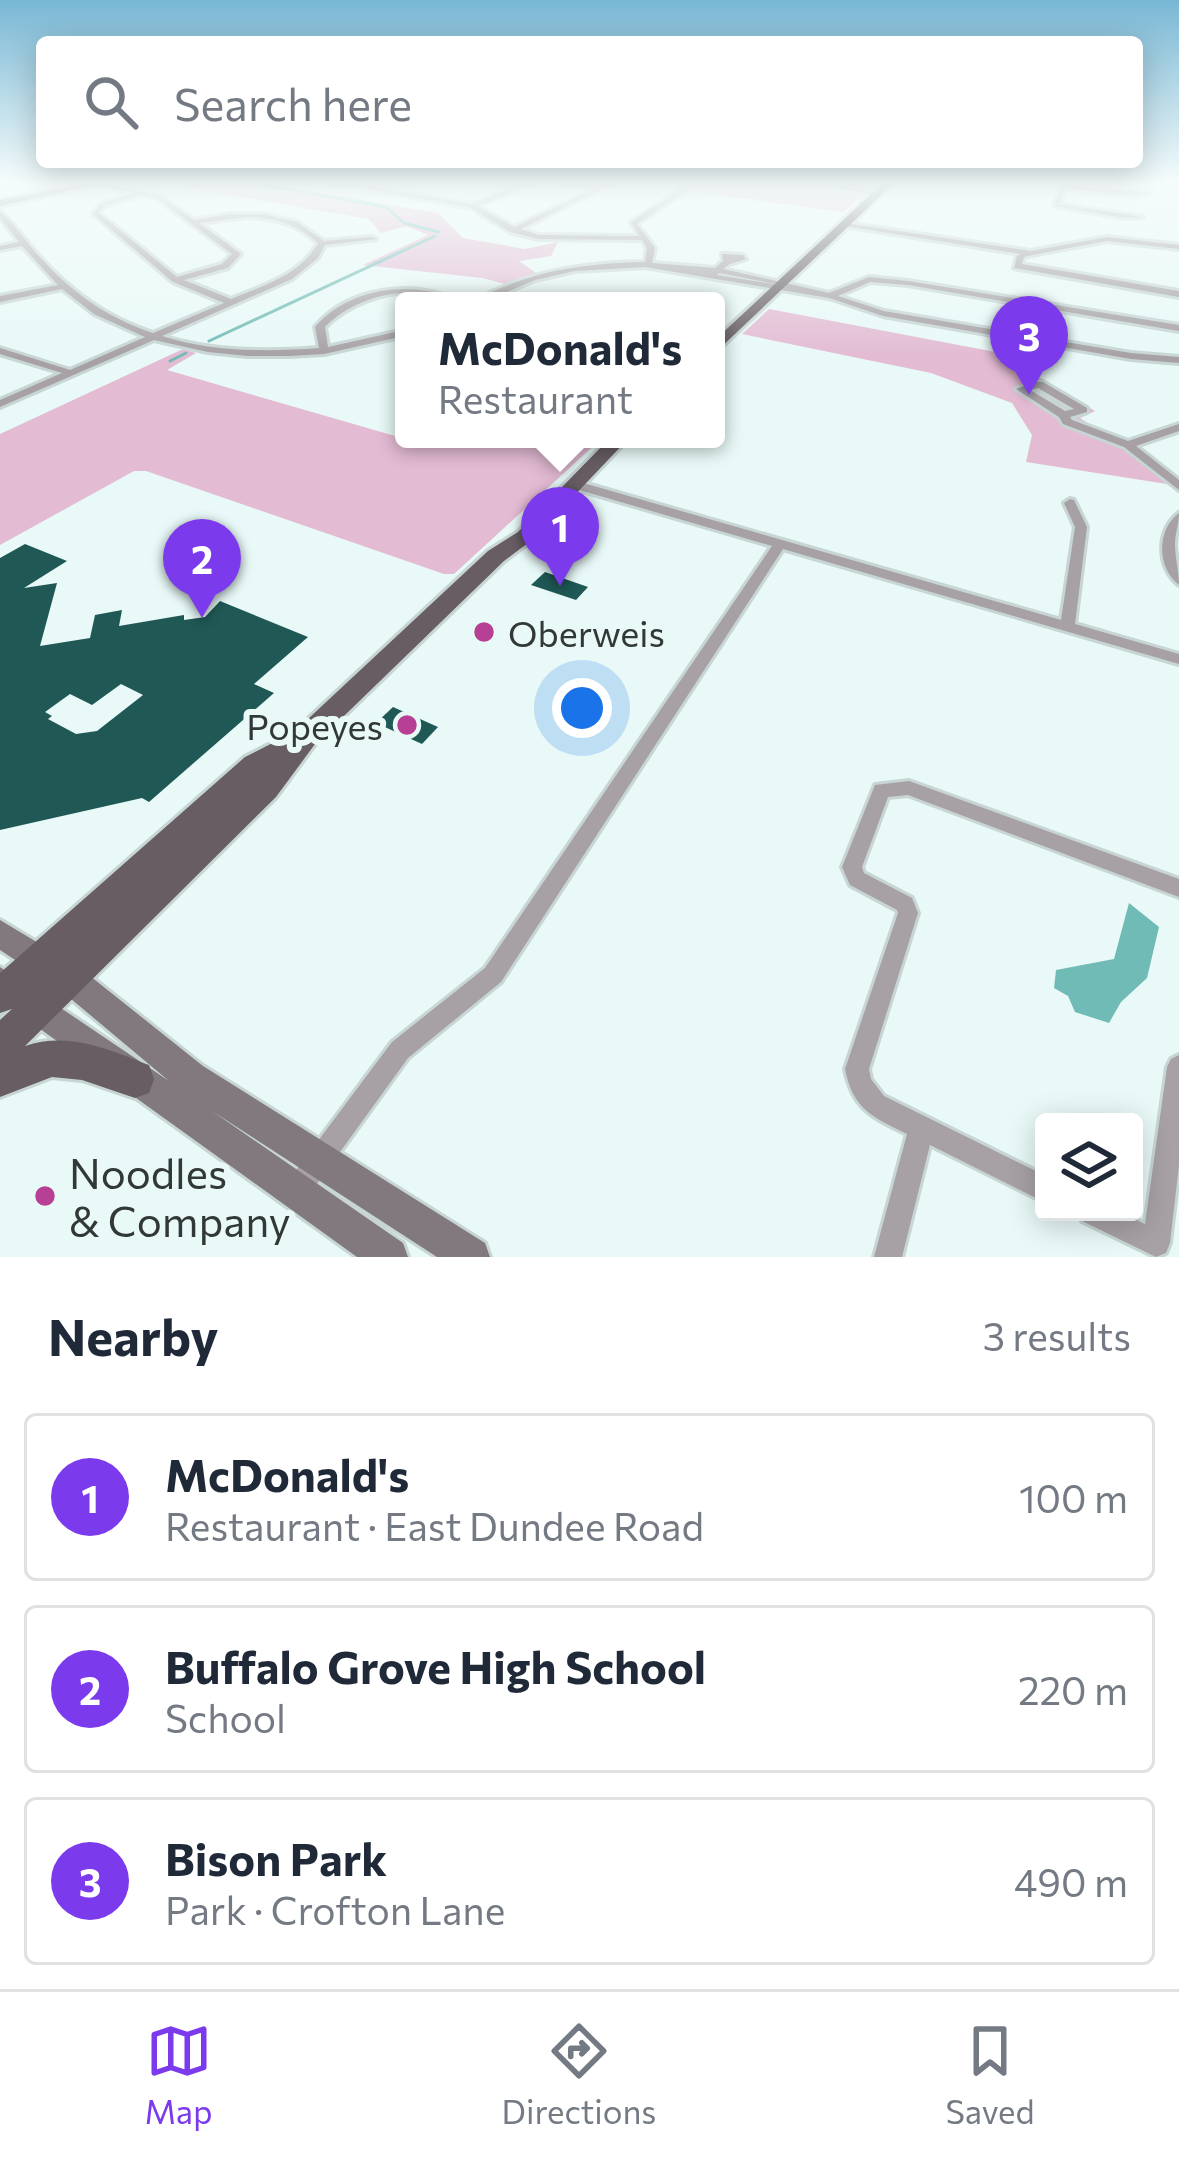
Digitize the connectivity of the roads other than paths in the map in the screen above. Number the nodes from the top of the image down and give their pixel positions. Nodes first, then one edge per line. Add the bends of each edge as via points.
1 (24, 241) edge
2 (128, 241) edge
3 (221, 241) edge
4 (319, 241) edge
5 (351, 241) edge
6 (645, 241) edge
7 (829, 241) edge
8 (949, 241) edge
9 (1098, 241) edge
10 (1122, 241) edge
11 (26, 243) junction
12 (322, 243) junction
13 (1179, 247) edge
14 (0, 248) edge
15 (1031, 253) junction
16 (728, 262) dead end
17 (648, 266) junction
18 (713, 275) junction
19 (176, 280) junction
20 (65, 286) junction
21 (779, 288) junction
22 (504, 292) edge
23 (395, 293) edge
24 (1179, 294) edge
25 (830, 296) junction
26 (0, 298) edge
27 (230, 302) junction
28 (1179, 328) edge
29 (158, 335) junction
30 (395, 335) edge
31 (725, 339) edge
32 (324, 351) junction
33 (1, 352) edge
34 (1179, 360) edge
35 (71, 373) junction
36 (0, 404) edge
37 (1064, 415) junction
38 (1179, 427) edge
39 (1128, 445) junction
40 (610, 448) edge
41 (578, 479) junction
42 (1176, 480) edge
43 (1070, 503) dead end
44 (1179, 517) edge
45 (779, 545) junction
46 (1179, 581) edge
47 (1067, 627) junction
48 (1179, 659) edge
49 (1179, 888) edge
50 (0, 934) edge
51 (54, 969) junction
52 (11, 994) edge
53 (0, 1045) edge
54 (1179, 1067) edge
55 (0, 1078) edge
56 (135, 1078) junction
57 (921, 1130) junction
58 (319, 1157) junction
59 (1035, 1185) edge
60 (297, 1190) junction
61 (1110, 1221) edge
62 (389, 1257) edge
63 (471, 1257) edge
64 (888, 1257) edge

1 - 11 street
2 - 19 street
3 - 19 street via 237,254 225,266
4 - 12 street
5 - 12 street
6 - 17 street
7 - 21 main road
8 - 15 street
9 - 15 street
10 - 13 street
11 - 14 street
11 - 20 street
12 - 27 street via 305,267
15 - 24 street via 1017,266
16 - 18 street
17 - 18 street
17 - 22 street via 559,272
18 - 21 street
19 - 27 street
20 - 26 street
20 - 29 street via 94,311
21 - 25 street
21 - 31 main road
23 - 32 street via 326,318
25 - 28 street via 869,279
25 - 34 street via 883,313
27 - 29 street
29 - 32 street via 239,353
29 - 35 street
30 - 32 street
33 - 35 street
35 - 36 street
37 - 37 street via 1035,398 1021,389 1039,384 1083,410
37 - 39 street
38 - 39 street
39 - 42 street
40 - 41 main road
41 - 45 street
41 - 51 main road via 305,737 266,789
43 - 47 street via 1081,527
44 - 46 street via 1166,546
45 - 47 street
45 - 58 street via 493,975 400,1050
47 - 48 street
49 - 57 street via 910,788 881,790 852,867 908,914 857,1069 875,1105
50 - 51 main road
51 - 52 main road
51 - 58 main road via 191,1078
52 - 53 main road
52 - 56 main road
54 - 61 street via 1156,1243
55 - 56 main road via 56,1054
56 - 60 main road
57 - 59 street
57 - 64 street
58 - 60 street
58 - 63 main road
60 - 62 main road

